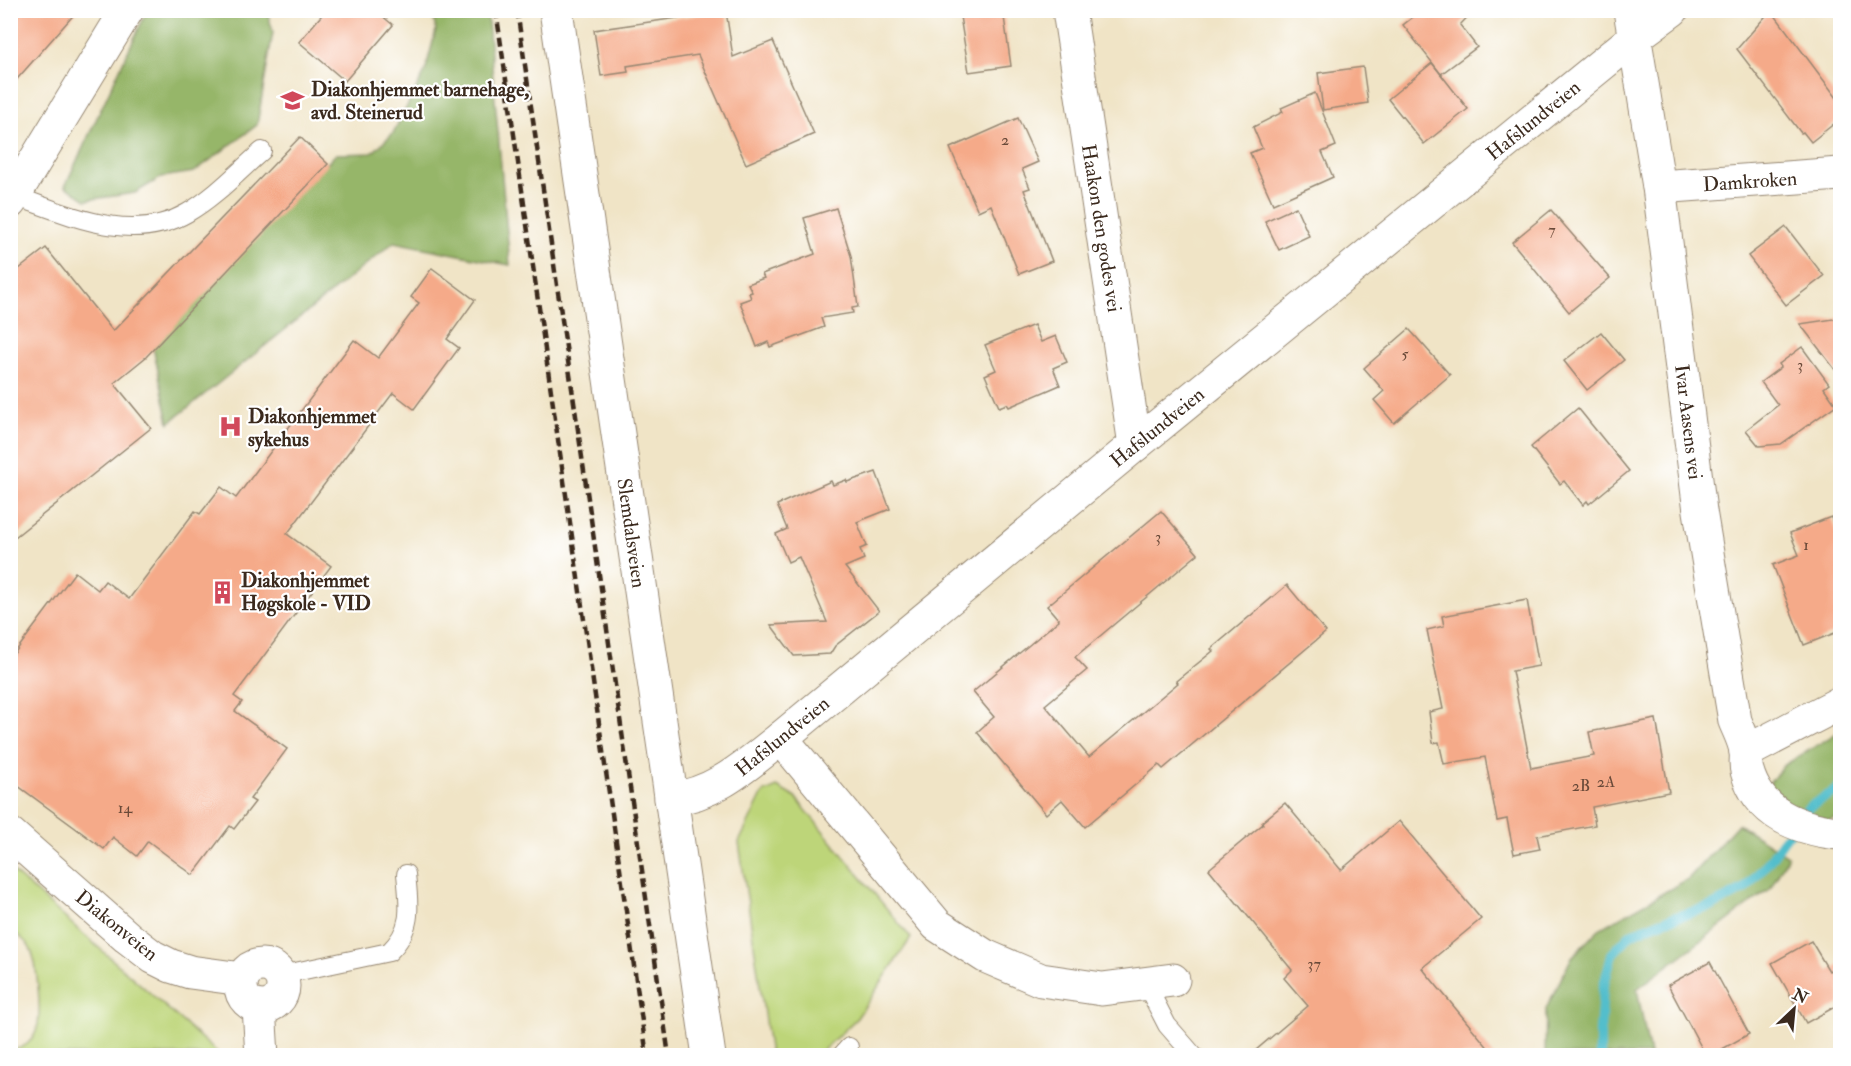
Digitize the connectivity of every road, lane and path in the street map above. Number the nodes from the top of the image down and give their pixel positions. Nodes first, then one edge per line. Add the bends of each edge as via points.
1 (127, 10) edge
2 (556, 10) edge
3 (1069, 10) edge
4 (1672, 10) edge
5 (1632, 24) edge
6 (262, 152) dead end
7 (1840, 174) edge
8 (1659, 187) junction
9 (13, 199) edge
10 (1135, 445) junction
11 (1840, 703) edge
12 (781, 738) junction
13 (1746, 752) junction
14 (671, 799) junction
15 (1827, 831) edge
16 (10, 834) edge
17 (406, 874) dead end
18 (280, 975) junction
19 (242, 979) junction
20 (1160, 982) joint
21 (260, 1007) junction
22 (262, 1056) edge
23 (709, 1056) edge
24 (1194, 1056) edge

1 - 9 street
2 - 14 street, Slemdalsveien
3 - 10 street, Haakon den godes vei
4 - 5 street, Hafslundveien
5 - 8 street, Ivar Aasens vei
5 - 10 street, Hafslundveien
6 - 9 lane via 211,196 167,222 118,227
7 - 8 street, Damkroken
8 - 13 street, Ivar Aasens vei via 1700,511 1735,721
10 - 12 street, Hafslundveien
11 - 13 street
12 - 14 street, Hafslundveien via 729,779 690,797
12 - 20 street via 937,925 985,956 1041,980 1102,989
13 - 15 street, Ivar Aasens vei via 1747,770 1761,802 1782,818
14 - 23 street, Slemdalsveien
16 - 19 street, Diakonveien via 153,957 190,972
17 - 18 lane via 409,911 405,929 389,952
18 - 19 street via 274,968 255,966
18 - 21 street via 284,984 277,1002
19 - 21 street via 244,997
20 - 24 lane via 1167,1025
21 - 22 street

